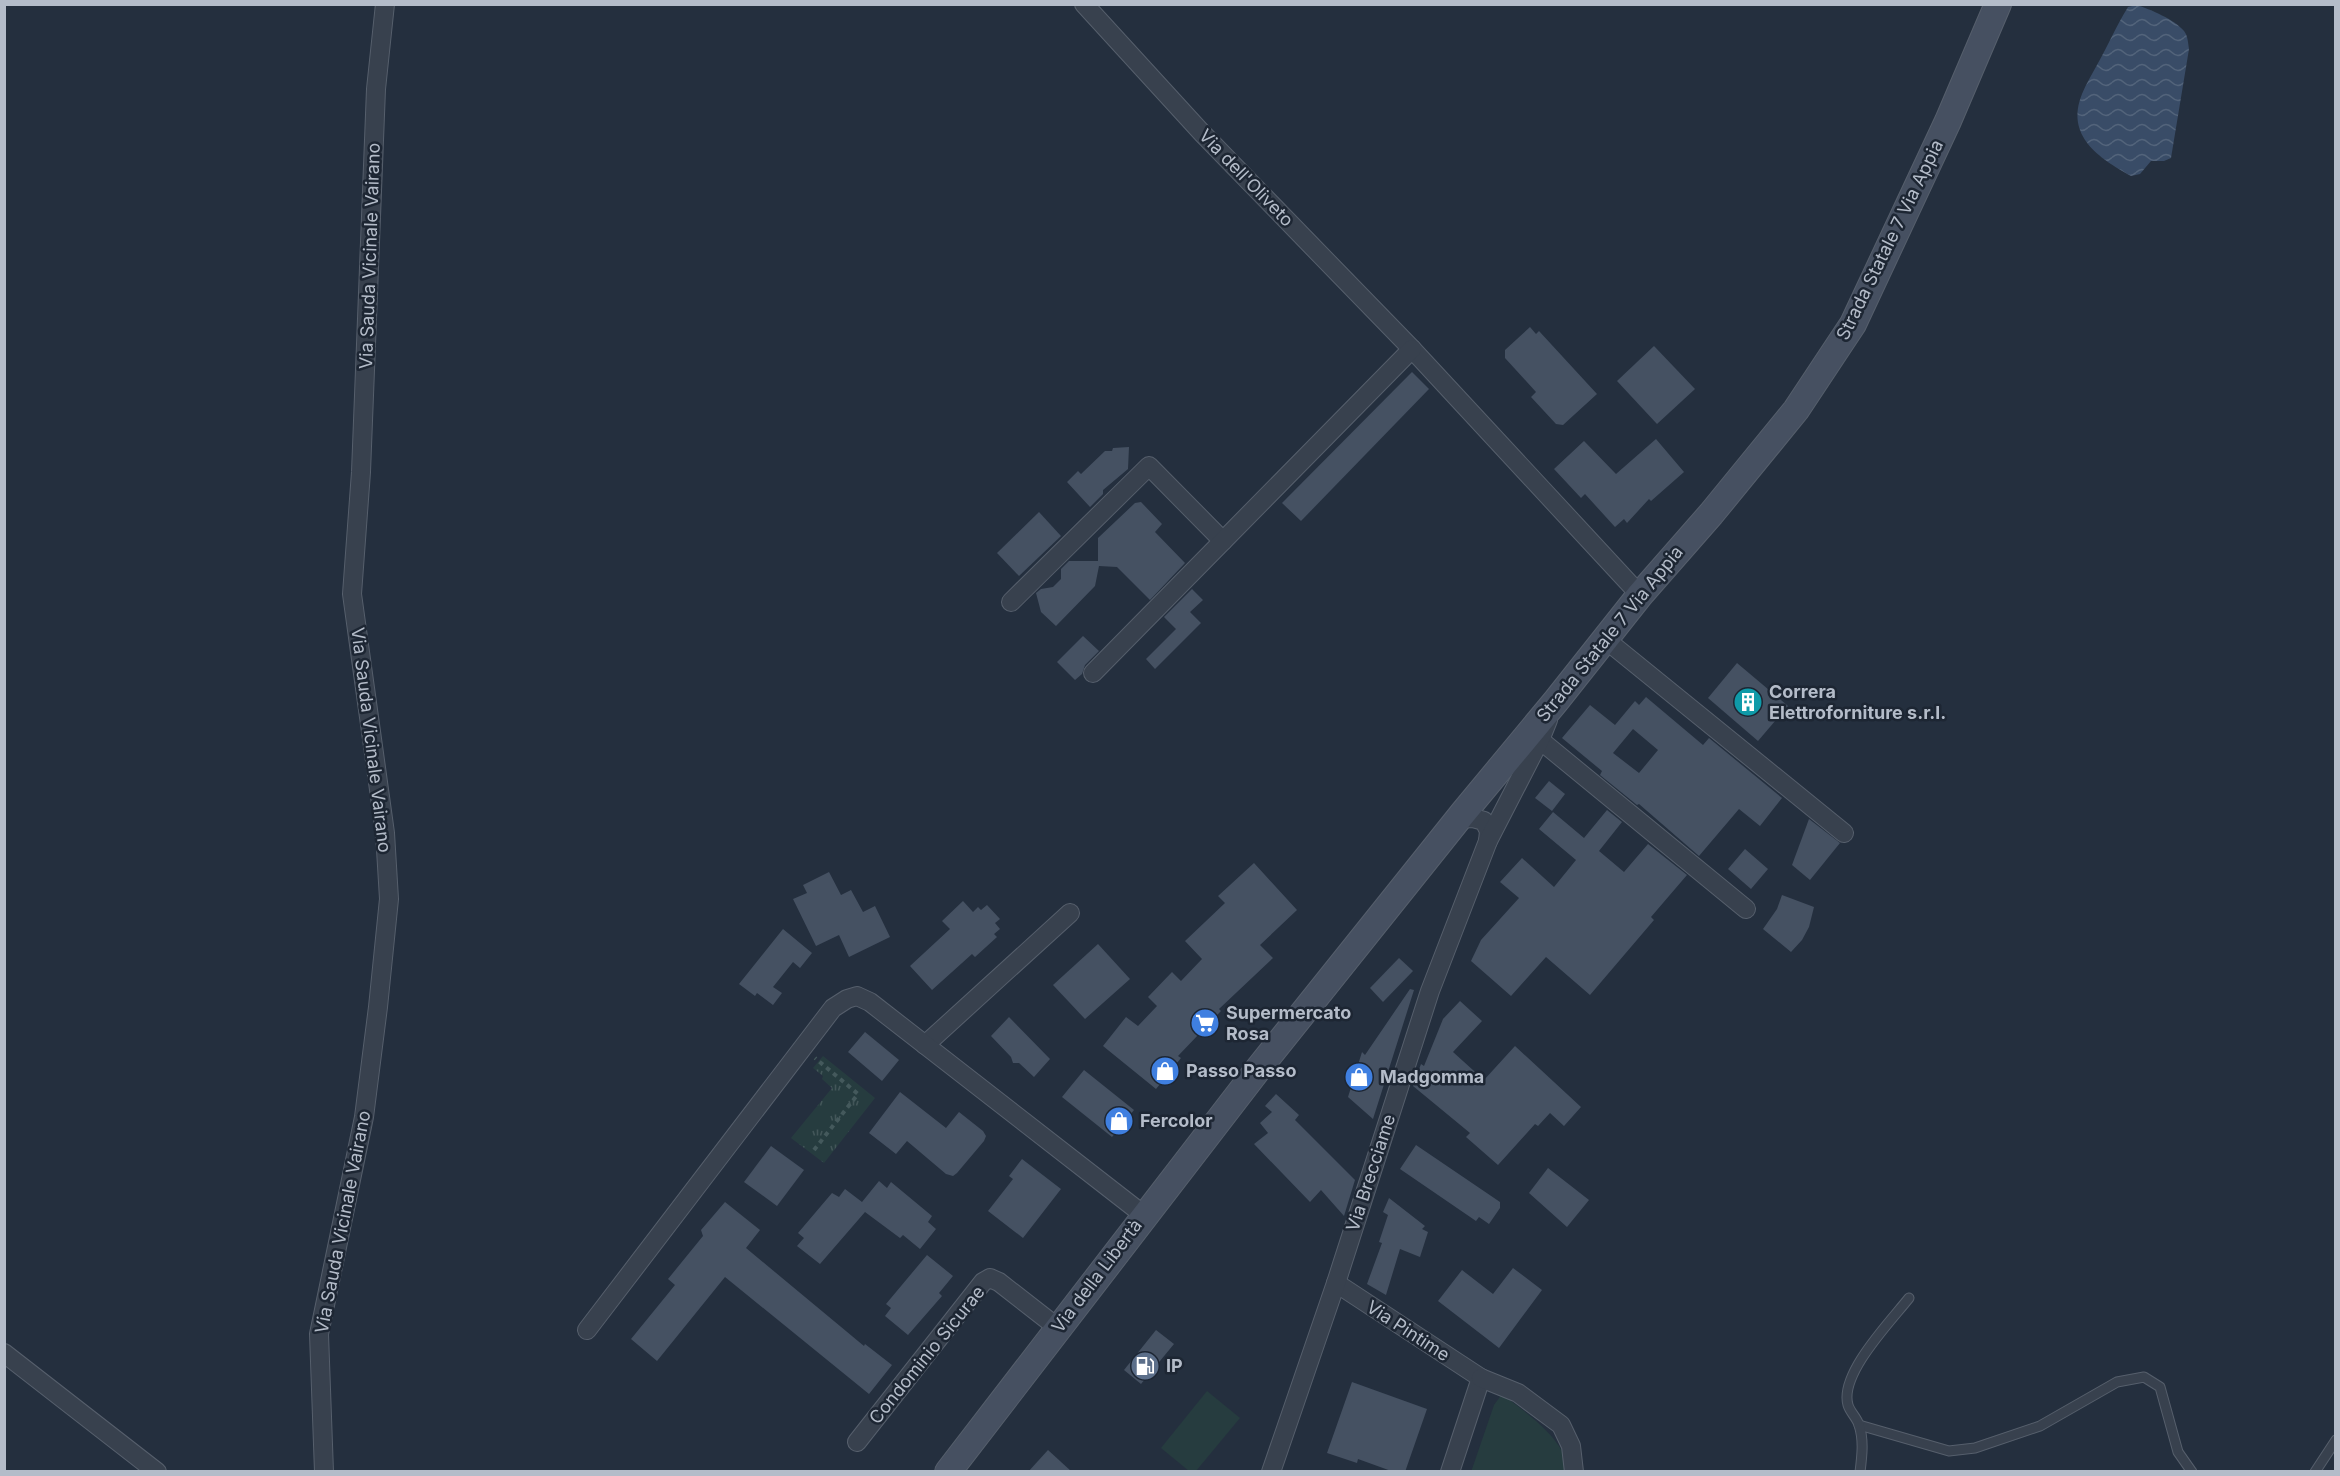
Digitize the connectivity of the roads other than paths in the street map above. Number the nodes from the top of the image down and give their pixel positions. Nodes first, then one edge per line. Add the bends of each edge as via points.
1 (385, 4) edge
2 (1084, 4) edge
3 (1998, 4) edge
4 (1412, 349) junction
5 (1223, 541) junction
6 (1640, 595) junction
7 (1011, 602) dead end
8 (1605, 639) junction
9 (1093, 673) dead end
10 (1556, 701) junction
11 (1540, 741) junction
12 (1458, 819) junction
13 (1844, 833) dead end
14 (1488, 841) junction
15 (1746, 909) dead end
16 (1070, 913) dead end
17 (925, 1045) junction
18 (1145, 1216) junction
19 (1336, 1283) junction
20 (1909, 1298) dead end
21 (1058, 1328) junction
22 (587, 1330) dead end
23 (4, 1353) edge
24 (1481, 1378) junction
25 (1859, 1425) junction
26 (2336, 1440) edge
27 (857, 1442) dead end
28 (157, 1472) edge
29 (324, 1472) edge
30 (948, 1472) edge
31 (1271, 1472) edge
32 (1450, 1472) edge
33 (1574, 1472) edge
34 (1860, 1472) edge
35 (2192, 1472) edge
36 (2315, 1472) edge

1 - 29 street, Via Sauda Vicinale Vairano via 376,89 361,472 352,594 385,833 388,899 364,1118 319,1334
2 - 4 street, Via dell'Oliveto via 1202,133
3 - 6 main road, Strada Statale 7 Via Appia via 1853,324 1796,410
4 - 5 street
4 - 6 street, Via dell'Oliveto
5 - 7 street via 1149,466
5 - 9 street
6 - 8 main road, Strada Statale 7 Via Appia
8 - 10 main road, Strada Statale 7 Via Appia
8 - 13 street
10 - 11 street, Via Brecciame
10 - 12 main road, Strada Statale 7 Via Appia
11 - 14 street, Via Brecciame
11 - 15 street
12 - 14 street via 1484,821
12 - 18 main road, Strada Statale 7 Via Appia
14 - 19 street, Via Brecciame via 1430,990
16 - 17 street
17 - 18 street, Via della Libertà
17 - 22 street, Via della Libertà via 857,996 833,1008
18 - 21 main road, Via della Libertà
19 - 24 street, Via Pintime
19 - 31 street, Via Brecciame
20 - 25 lane via 1855,1368 1847,1404
21 - 27 street, Condominio Sicurae via 990,1278
21 - 30 main road, Via della Libertà
23 - 28 street
24 - 32 street
24 - 33 street, Via Pintime via 1518,1393 1561,1425 1571,1446
25 - 34 lane via 1863,1452
25 - 35 lane via 1949,1451 1975,1448 2040,1426 2117,1382 2144,1377 2160,1387 2178,1452
26 - 36 lane

